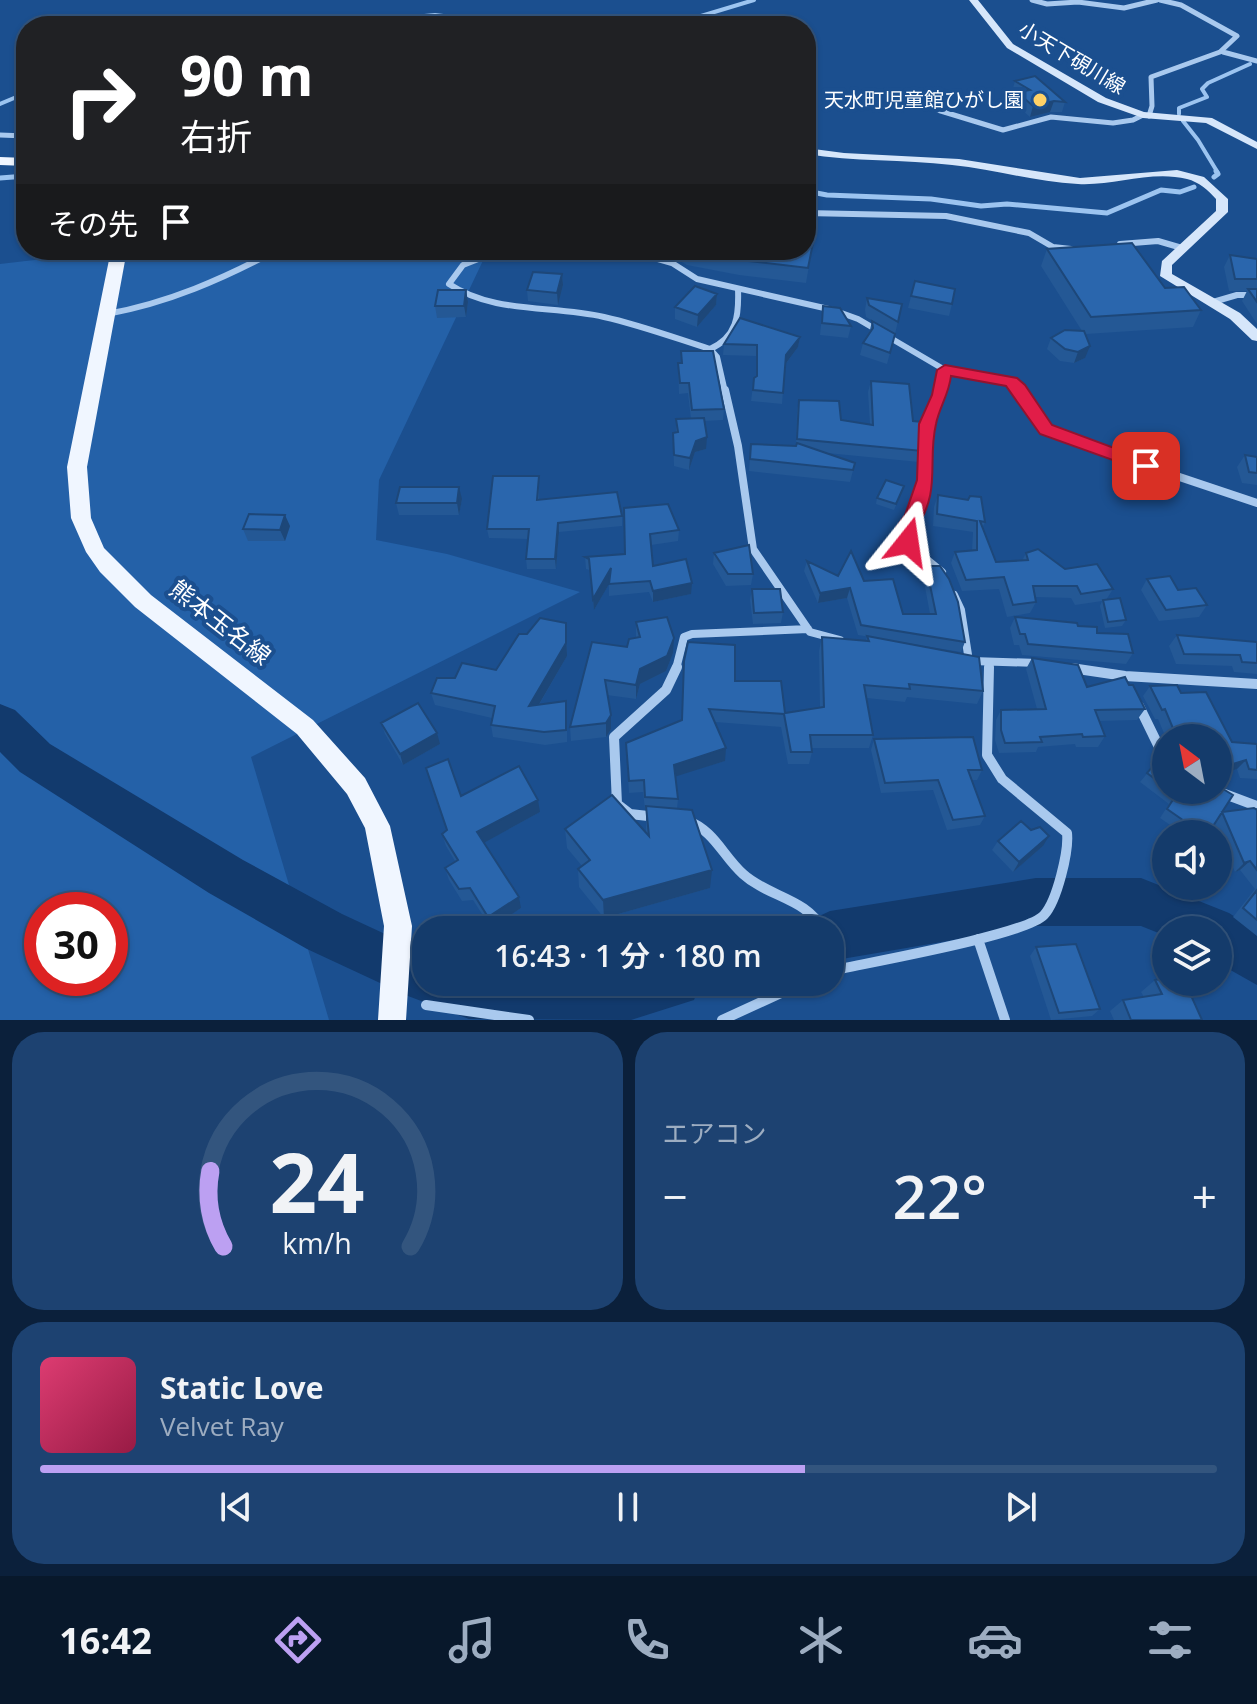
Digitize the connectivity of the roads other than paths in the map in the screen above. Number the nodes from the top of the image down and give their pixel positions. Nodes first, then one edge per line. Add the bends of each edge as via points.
1 (973, 0) edge
2 (1032, 0) edge
3 (1158, 0) edge
4 (1223, 52) junction
5 (1257, 61) edge
6 (931, 108) dead end
7 (1146, 116) junction
8 (1257, 146) edge
9 (816, 152) edge
10 (816, 213) edge
11 (1115, 245) edge
12 (1087, 248) edge
13 (1182, 248) junction
14 (117, 260) edge
15 (257, 260) edge
16 (477, 260) edge
17 (661, 260) edge
18 (738, 289) junction
19 (1257, 295) edge
20 (1213, 302) junction
21 (107, 314) junction
22 (1257, 337) edge
23 (710, 349) junction
24 (945, 370) junction
25 (1257, 503) edge
26 (945, 576) edge
27 (951, 588) edge
28 (808, 629) junction
29 (847, 641) edge
30 (954, 658) edge
31 (969, 661) junction
32 (989, 664) junction
33 (1048, 664) edge
34 (1064, 667) edge
35 (1125, 676) junction
36 (1257, 684) edge
37 (1152, 732) edge
38 (1232, 797) edge
39 (1257, 806) edge
40 (815, 916) edge
41 (978, 939) junction
42 (844, 967) edge
43 (774, 996) edge
44 (426, 1005) dead end
45 (392, 1020) edge
46 (529, 1020) edge
47 (722, 1020) edge
48 (1005, 1020) edge

1 - 7 street, 小天下硯川線 via 1010,46 1102,100
2 - 3 street via 1124,8
3 - 4 street via 1181,5 1234,32 1234,42
4 - 5 street
4 - 7 street via 1151,77 1152,106
6 - 7 street via 1002,130 1056,116 1119,124
7 - 8 street, 小天下硯川線 via 1208,120
9 - 13 street via 956,161 1080,181 1191,176 1224,201 1222,212
10 - 12 street via 946,216 1029,233 1053,247
11 - 13 street via 1158,241
13 - 20 street via 1166,264 1166,276
14 - 21 main road, 熊本玉名線
15 - 21 street via 135,310
16 - 23 street via 450,278 449,284 467,296 606,317
17 - 18 street via 697,279
18 - 23 street via 734,333 725,344
18 - 24 street via 858,319
19 - 20 street
20 - 22 street
21 - 45 main road, 熊本玉名線 via 77,467 81,518 96,552 143,601 305,727 356,786 377,826 398,926
23 - 28 street via 717,357 738,446 753,549
24 - 25 street via 1011,382 1039,423 1063,438
24 - 26 street via 927,424 925,480 905,535
27 - 31 street via 961,610
28 - 29 street
28 - 40 street via 684,637 666,690 614,737 615,798 630,814 683,819 706,828 751,881
30 - 31 street
31 - 32 street
32 - 33 street
32 - 41 street via 987,755 1006,785 1067,833 1068,843 1044,915
34 - 35 street
35 - 36 street
35 - 37 street
38 - 39 street
41 - 42 street
41 - 48 street
43 - 47 street
44 - 46 street

